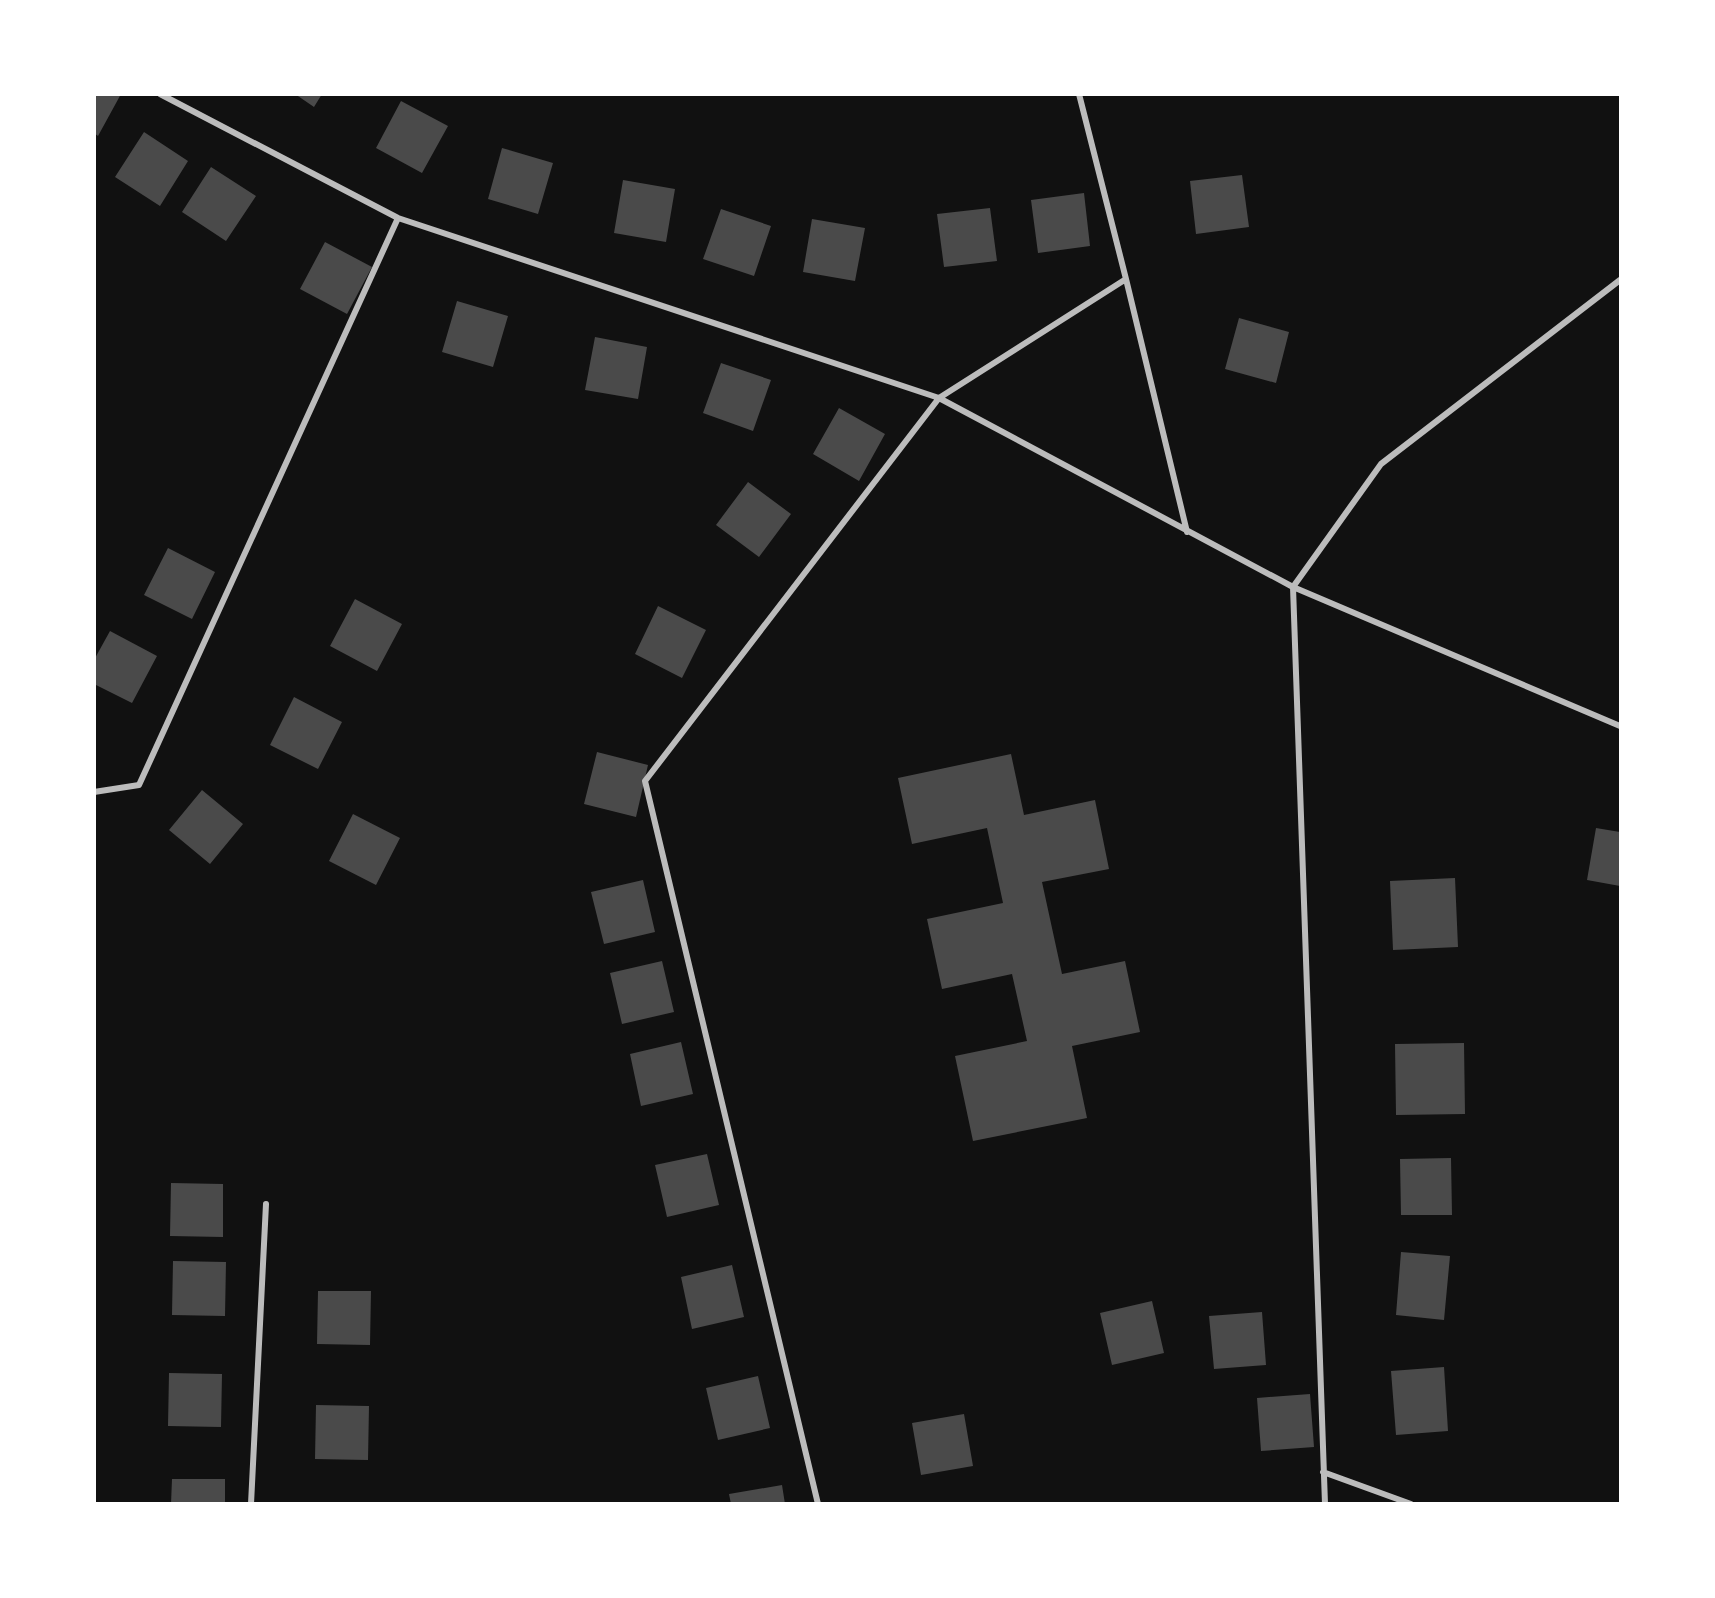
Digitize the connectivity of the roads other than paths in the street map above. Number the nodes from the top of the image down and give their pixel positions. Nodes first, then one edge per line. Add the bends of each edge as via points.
1 (160, 94) edge
2 (1079, 94) edge
3 (398, 218) junction
4 (1126, 279) junction
5 (1620, 280) edge
6 (939, 398) junction
7 (1187, 532) junction
8 (1293, 587) junction
9 (1620, 726) edge
10 (94, 792) edge
11 (266, 1204) dead end
12 (1323, 1472) junction
13 (251, 1503) edge
14 (818, 1503) edge
15 (1325, 1503) edge
16 (1411, 1503) edge

1 - 3 street
2 - 4 street
3 - 6 street
3 - 10 street via 140,785
4 - 6 street
4 - 7 street
5 - 8 street via 1381,464
6 - 7 street
6 - 14 street via 645,781
7 - 8 street
8 - 9 street
8 - 12 street
11 - 13 street
12 - 15 street
12 - 16 street

